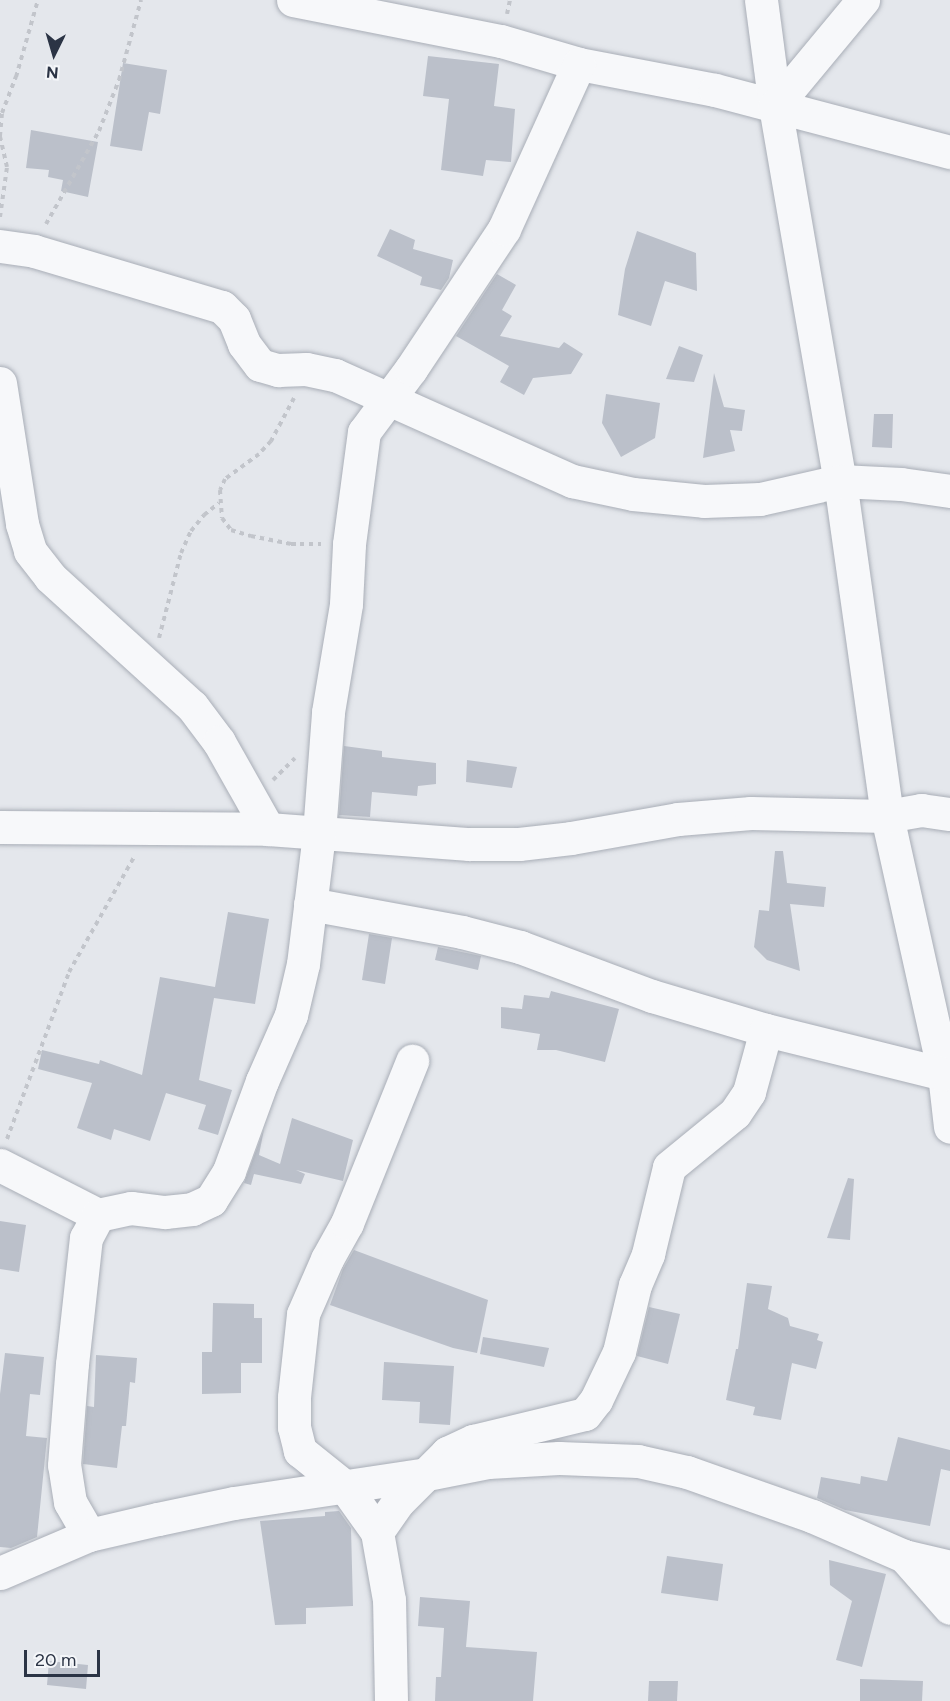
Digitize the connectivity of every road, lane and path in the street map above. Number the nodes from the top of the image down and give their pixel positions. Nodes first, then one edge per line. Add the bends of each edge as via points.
1 (38, 0) edge
2 (141, 0) edge
3 (293, 0) edge
4 (761, 0) edge
5 (863, 0) edge
6 (579, 64) junction
7 (775, 106) junction
8 (950, 152) edge
9 (0, 218) edge
10 (0, 246) edge
11 (34, 251) junction
12 (306, 369) junction
13 (0, 383) edge
14 (388, 400) junction
15 (840, 481) junction
16 (950, 491) edge
17 (220, 503) junction
18 (349, 544) junction
19 (150, 667) junction
20 (301, 749) dead end
21 (252, 798) junction
22 (950, 814) edge
23 (887, 816) junction
24 (0, 827) edge
25 (152, 828) junction
26 (268, 829) junction
27 (319, 833) junction
28 (310, 904) junction
29 (766, 1030) junction
30 (412, 1061) dead end
31 (944, 1074) junction
32 (950, 1127) edge
33 (2, 1156) edge
34 (98, 1215) junction
35 (427, 1474) junction
36 (345, 1487) junction
37 (377, 1532) junction
38 (89, 1535) junction
39 (904, 1556) junction
40 (950, 1568) edge
41 (0, 1573) edge
42 (950, 1608) edge
43 (391, 1701) edge

1 - 9 path via 2,113 0,136 7,166
2 - 11 path via 99,131 53,208
3 - 6 street via 501,41
4 - 7 street
5 - 7 street
6 - 7 street via 715,90
6 - 14 street via 504,229
7 - 8 street
7 - 15 street
10 - 11 street
11 - 12 street via 222,307 234,319 244,344 260,365 278,370
12 - 14 street via 335,375
12 - 17 path via 271,441 225,479
13 - 19 street via 22,524 30,551 50,577
14 - 15 street via 572,481 633,494 704,501 760,499
14 - 18 street via 364,432
15 - 16 street
15 - 23 street
17 - 18 path via 222,518 231,530 291,544
17 - 19 path via 191,531 181,553
18 - 27 street via 346,604 328,712
19 - 21 street via 192,706
20 - 21 path
21 - 26 street
22 - 23 street via 921,810
23 - 27 street via 751,813 678,819 519,844
23 - 31 street
24 - 25 street
25 - 26 street
25 - 33 path via 69,972
26 - 27 street
27 - 28 street
28 - 29 street via 462,932 520,947 652,996
28 - 34 street via 303,964 291,1015 230,1171 211,1200 192,1209 165,1212 131,1208
29 - 31 street
29 - 35 street via 749,1092 735,1113 669,1167 619,1352 596,1400 585,1414 473,1441 447,1453
30 - 36 street via 347,1222 303,1314 294,1427 300,1451
31 - 32 street
33 - 34 street
34 - 38 street via 86,1238 64,1465 70,1502
35 - 36 street
35 - 37 street via 397,1503
35 - 39 street via 512,1460 638,1461 746,1492
36 - 37 street
36 - 38 street via 234,1503
37 - 43 street via 389,1600
38 - 41 street
39 - 40 street
39 - 42 street

